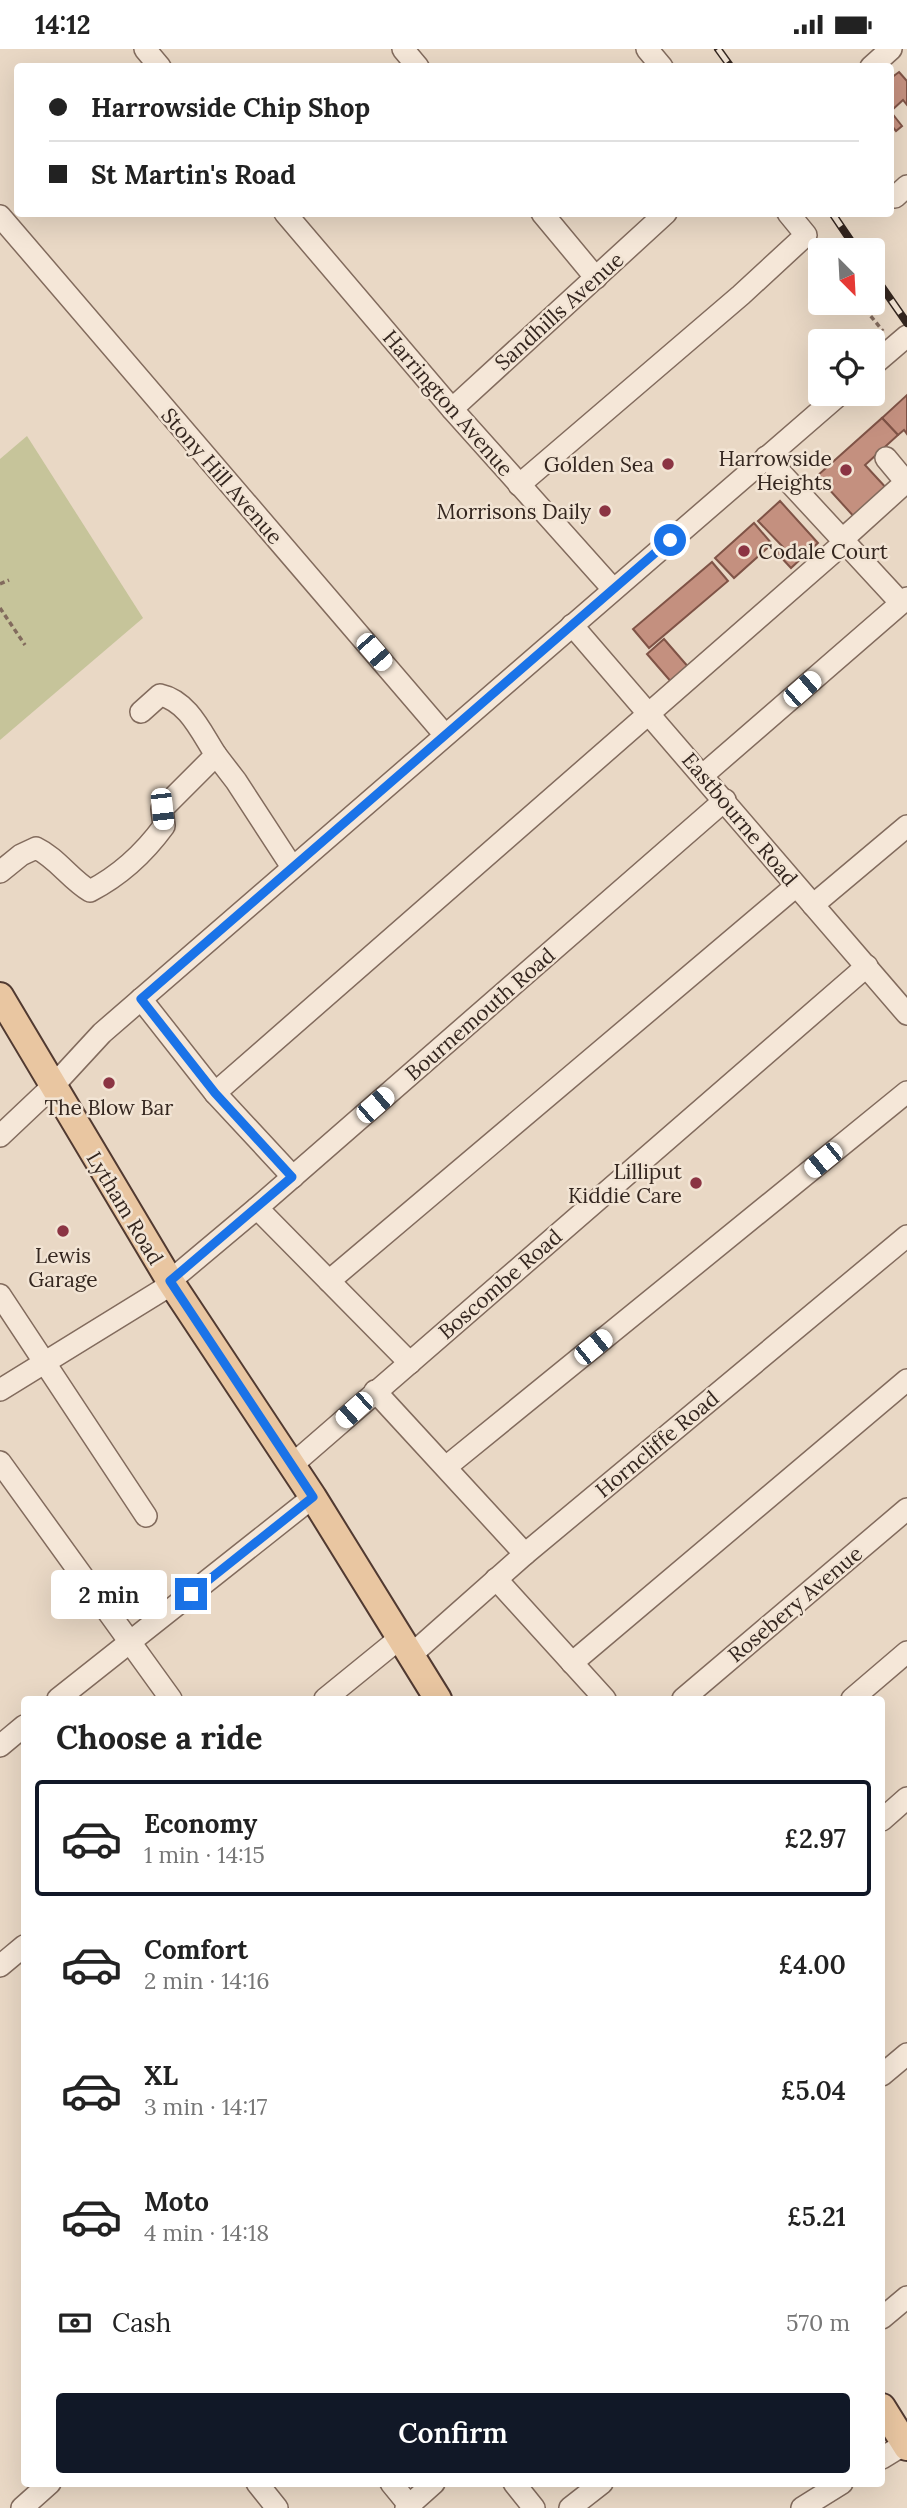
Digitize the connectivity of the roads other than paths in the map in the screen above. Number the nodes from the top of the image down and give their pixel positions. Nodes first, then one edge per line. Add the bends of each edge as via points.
1 (145, 49) edge
2 (403, 49) edge
3 (647, 49) edge
4 (891, 49) edge
5 (157, 63) edge
6 (415, 63) edge
7 (659, 63) edge
8 (875, 63) edge
9 (0, 216) edge
10 (288, 217) edge
11 (545, 217) edge
12 (662, 217) edge
13 (791, 217) edge
14 (596, 278) junction
15 (826, 406) edge
16 (452, 409) junction
17 (766, 457) junction
18 (886, 458) dead end
19 (519, 485) junction
20 (844, 541) junction
21 (613, 589) junction
22 (904, 600) edge
23 (572, 625) junction
24 (141, 712) dead end
25 (649, 712) junction
26 (445, 735) junction
27 (216, 755) junction
28 (703, 775) junction
29 (725, 800) junction
30 (907, 826) edge
31 (292, 867) junction
32 (0, 872) edge
33 (796, 886) junction
34 (813, 905) junction
35 (867, 966) junction
36 (0, 996) edge
37 (141, 999) junction
38 (907, 1014) edge
39 (54, 1085) junction
40 (907, 1091) edge
41 (215, 1093) junction
42 (0, 1136) edge
43 (292, 1177) junction
44 (257, 1208) junction
45 (907, 1236) edge
46 (329, 1282) junction
47 (171, 1283) junction
48 (0, 1295) edge
49 (45, 1363) junction
50 (410, 1363) junction
51 (907, 1380) edge
52 (0, 1390) edge
53 (375, 1391) junction
54 (0, 1462) edge
55 (292, 1465) junction
56 (446, 1467) junction
57 (313, 1497) junction
58 (907, 1509) edge
59 (146, 1516) dead end
60 (524, 1554) junction
61 (496, 1579) junction
62 (130, 1642) junction
63 (405, 1647) junction
64 (907, 1652) edge
65 (572, 1663) junction
66 (62, 1696) edge
67 (169, 1696) edge
68 (331, 1696) edge
69 (436, 1696) edge
70 (602, 1696) edge
71 (687, 1696) edge
72 (856, 1696) edge
73 (21, 1728) edge
74 (0, 1746) edge
75 (907, 1798) edge
76 (885, 1817) edge
77 (21, 1948) edge
78 (0, 1966) edge
79 (907, 2054) edge
80 (885, 2072) edge
81 (907, 2297) edge
82 (885, 2315) edge
83 (885, 2412) edge
84 (906, 2445) edge
85 (885, 2456) edge
86 (46, 2487) edge
87 (260, 2487) edge
88 (394, 2487) edge
89 (430, 2487) edge
90 (517, 2487) edge
91 (597, 2487) edge
92 (836, 2487) edge
93 (407, 2507) edge
94 (22, 2508) edge
95 (277, 2508) edge
96 (534, 2508) edge
97 (570, 2508) edge
98 (802, 2508) edge

1 - 5 street
2 - 6 street
3 - 7 street
4 - 8 street
9 - 26 street, Stony Hill Avenue
10 - 16 street, Harrington Avenue
11 - 14 street
12 - 14 street, Sandhills Avenue
13 - 19 street via 806,235
14 - 16 street, Sandhills Avenue
15 - 17 street
16 - 19 street, Harrington Avenue
17 - 20 street
17 - 21 street
18 - 20 street via 906,482
19 - 21 street, Harrington Avenue
20 - 22 street
20 - 25 street
21 - 23 street
22 - 28 street
23 - 25 street, Eastbourne Road
23 - 26 street
24 - 27 street via 160,695 173,698
25 - 28 street, Eastbourne Road
25 - 41 street
26 - 31 street
27 - 31 street
27 - 32 street via 162,809 164,826 157,835 105,883 90,891 36,848
28 - 29 street, Eastbourne Road
29 - 33 street, Eastbourne Road
29 - 43 street, Bournemouth Road
30 - 34 street
31 - 37 street
33 - 34 street, Eastbourne Road
33 - 46 street
34 - 35 street, Eastbourne Road
35 - 38 street, Eastbourne Road
35 - 50 street, Boscombe Road
36 - 39 main road, Lytham Road
37 - 39 street
37 - 41 street
39 - 42 street
39 - 47 main road, Lytham Road
40 - 56 street
41 - 43 street
43 - 44 street, Bournemouth Road
44 - 46 street
44 - 47 street, Bournemouth Road
45 - 60 street, Horncliffe Road
46 - 50 street
47 - 49 street, Bournemouth Road
47 - 55 main road, Lytham Road
48 - 49 street
49 - 52 street, Bournemouth Road
49 - 59 street
50 - 53 street, Boscombe Road
51 - 65 street
53 - 55 street, Boscombe Road
53 - 56 street
54 - 62 street
55 - 57 main road, Lytham Road
56 - 60 street
57 - 62 street
57 - 63 main road, Lytham Road
58 - 71 street, Rosebery Avenue
60 - 61 street, Horncliffe Road
61 - 63 street, Horncliffe Road
61 - 65 street
62 - 66 street
62 - 67 street
63 - 68 street, Horncliffe Road
63 - 69 main road, Lytham Road
64 - 72 street
65 - 70 street
73 - 74 street
75 - 76 street
77 - 78 street
79 - 80 street
81 - 82 street
83 - 84 main road
84 - 85 street
86 - 94 street
87 - 95 street
88 - 93 street
89 - 93 street
90 - 96 street
91 - 97 street
92 - 98 street

